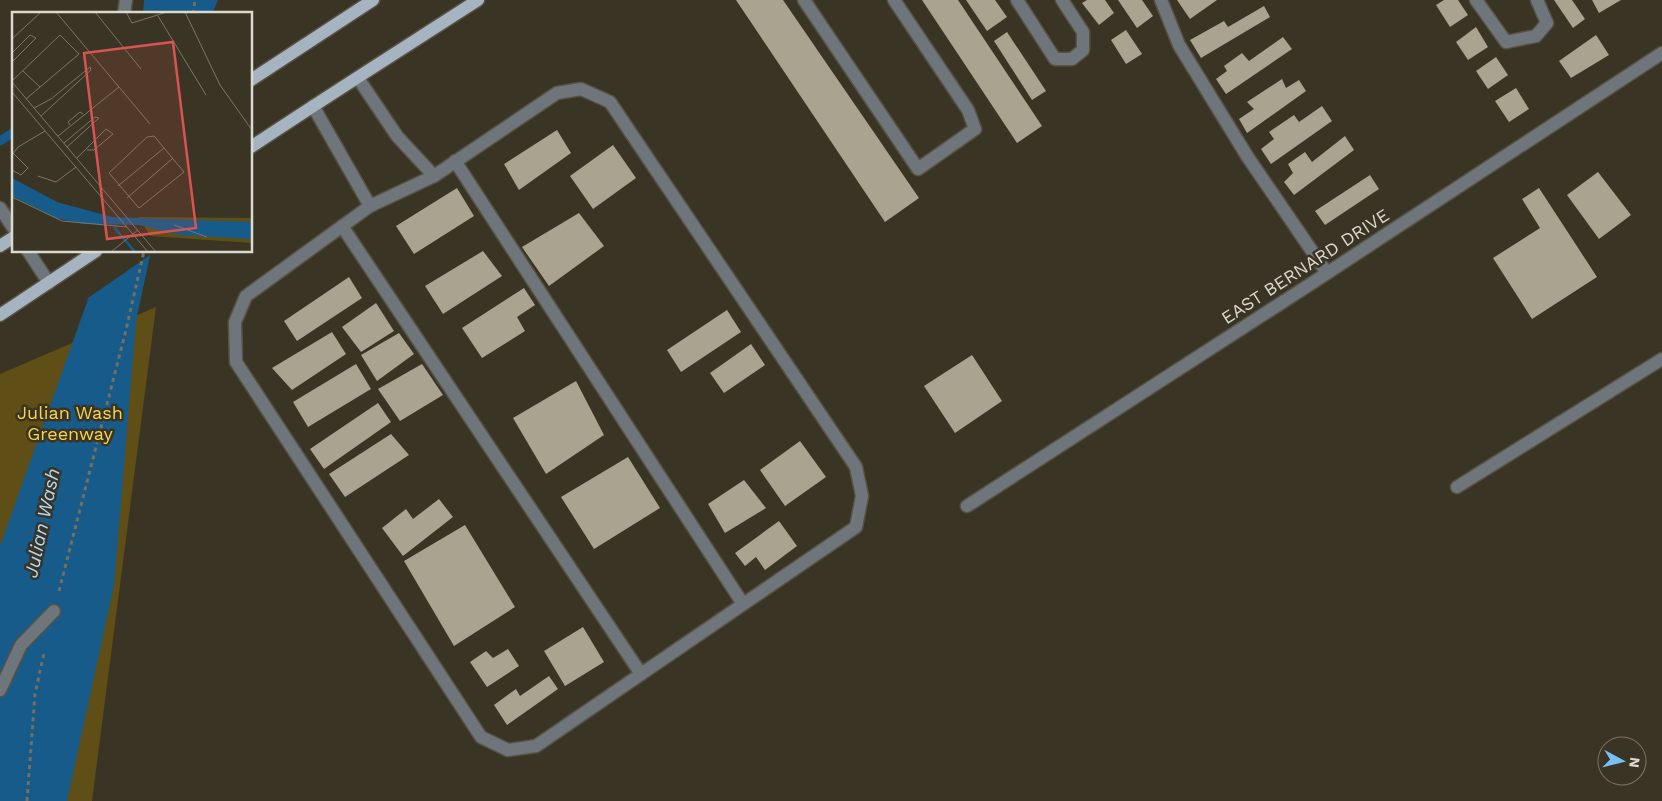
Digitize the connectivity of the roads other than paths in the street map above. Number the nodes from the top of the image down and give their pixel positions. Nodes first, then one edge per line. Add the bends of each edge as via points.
1 (373, 0) edge
2 (478, 0) edge
3 (804, 0) edge
4 (894, 0) edge
5 (1017, 0) edge
6 (1062, 0) edge
7 (1161, 0) edge
8 (1476, 0) edge
9 (1537, 0) edge
10 (1662, 53) edge
11 (358, 78) junction
12 (252, 79) edge
13 (313, 106) junction
14 (252, 146) edge
15 (455, 161) junction
16 (434, 176) junction
17 (370, 206) junction
18 (0, 208) edge
19 (12, 226) edge
20 (342, 226) junction
21 (12, 238) edge
22 (0, 246) edge
23 (29, 252) edge
24 (95, 252) edge
25 (1327, 273) junction
26 (49, 283) junction
27 (0, 315) edge
28 (1662, 359) edge
29 (1457, 487) dead end
30 (967, 506) dead end
31 (743, 604) junction
32 (54, 611) road end
33 (641, 674) junction
34 (0, 690) edge

1 - 12 main road
2 - 11 main road
3 - 4 street via 918,169 975,129 968,110
5 - 6 street via 1055,59 1072,59 1083,50 1083,32
7 - 25 street via 1179,45 1247,156
8 - 9 street via 1506,42 1536,36 1547,23
10 - 25 street, EAST BERNARD DRIVE
11 - 13 main road
11 - 16 street via 397,136
13 - 14 main road
13 - 17 street
15 - 16 street
15 - 31 street
15 - 31 street via 557,92 581,89 610,102 856,467 862,496 856,527
16 - 17 street
17 - 20 street
18 - 19 street
20 - 33 street
20 - 33 street via 246,296 235,322 236,362 481,737 508,750 536,746
21 - 22 main road
23 - 26 street
24 - 26 main road
25 - 30 street, EAST BERNARD DRIVE
26 - 27 main road
28 - 29 street
31 - 33 street
32 - 34 street via 21,644

